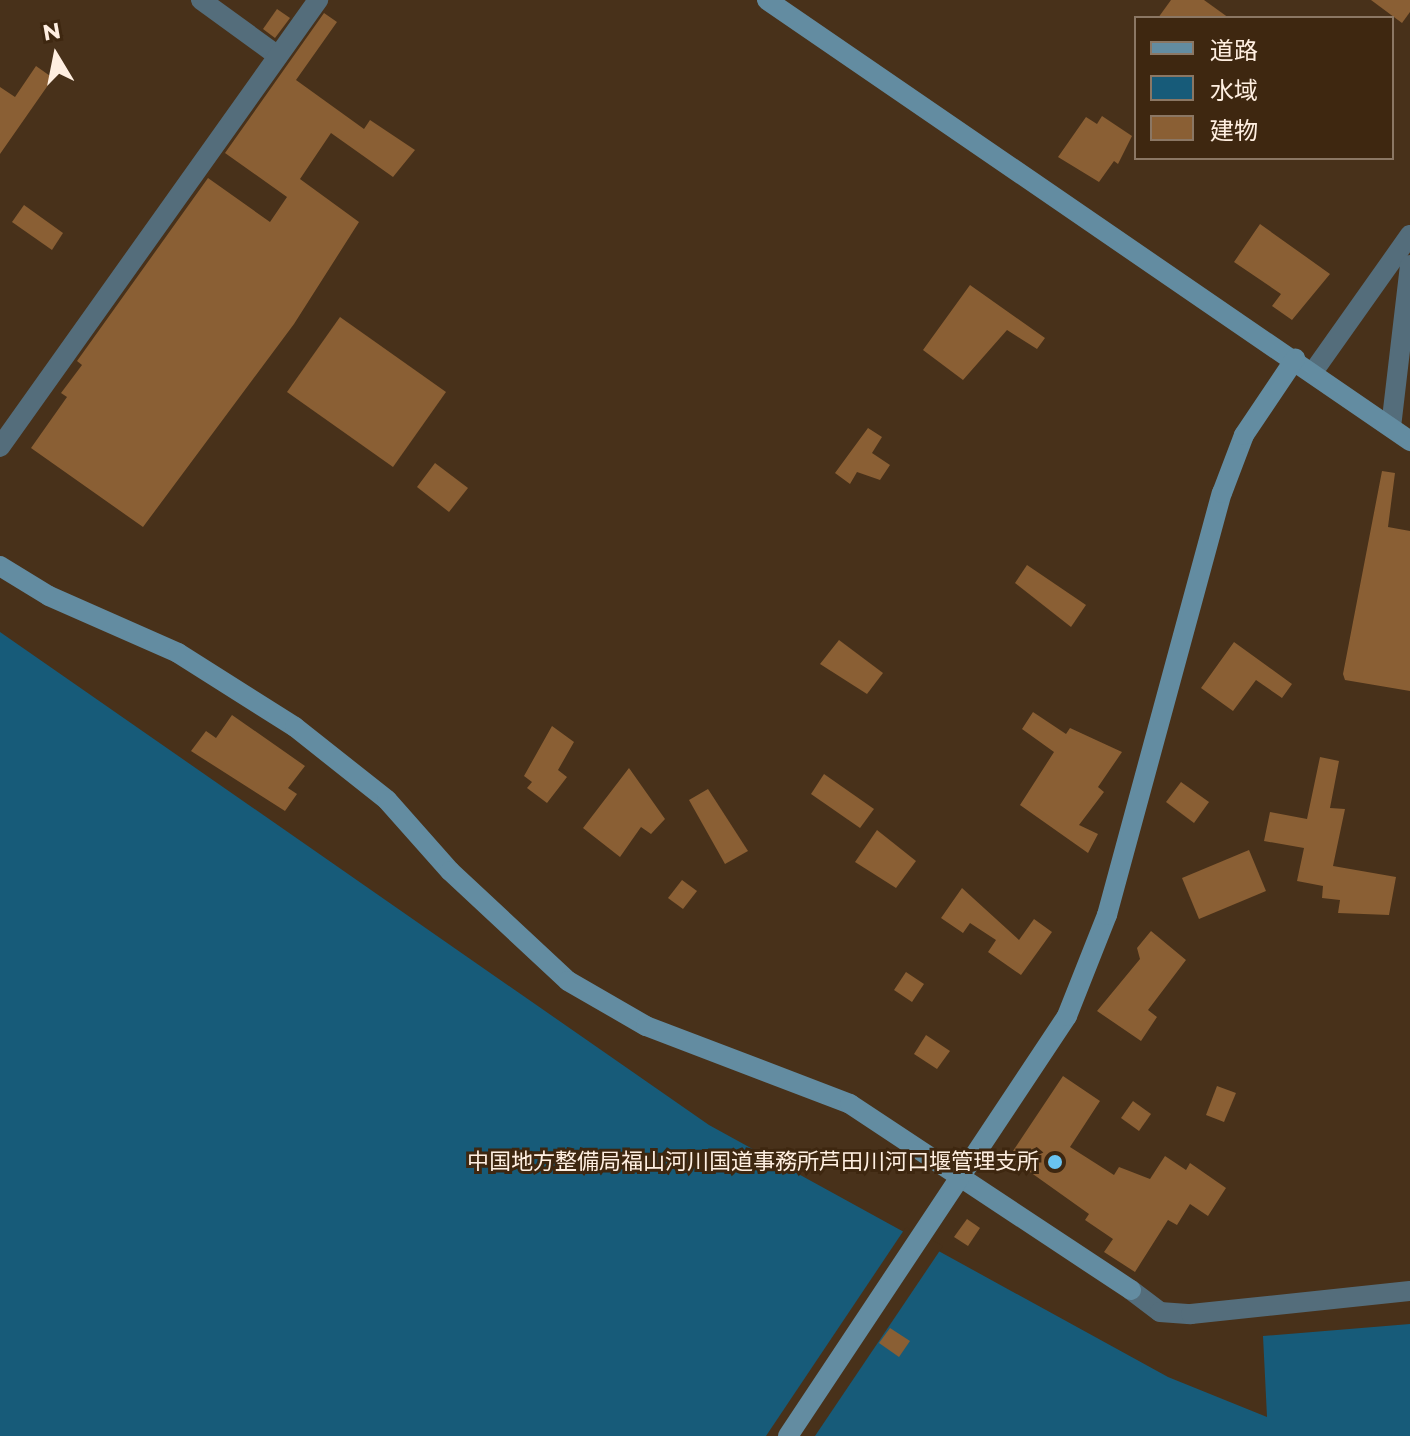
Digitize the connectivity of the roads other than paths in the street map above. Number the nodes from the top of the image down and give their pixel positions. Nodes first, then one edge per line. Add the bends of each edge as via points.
1 (201, 0) edge
2 (318, 0) edge
3 (767, 0) edge
4 (278, 56) junction
5 (1410, 235) edge
6 (1410, 265) edge
7 (1295, 359) junction
8 (1313, 372) junction
9 (1391, 427) junction
10 (1410, 441) edge
11 (0, 447) edge
12 (0, 566) edge
13 (961, 1179) junction
14 (1410, 1291) edge
15 (788, 1436) edge

1 - 4 street
2 - 4 street
3 - 7 street
4 - 11 street
5 - 8 street
6 - 9 street
7 - 8 street
7 - 13 street via 1244,435 1222,493 1107,915 1067,1016
8 - 9 street
9 - 10 street
12 - 13 street via 49,596 178,653 295,727 387,800 495,916 568,981 646,1026 850,1104
13 - 14 street via 1160,1312 1191,1314
13 - 15 street

